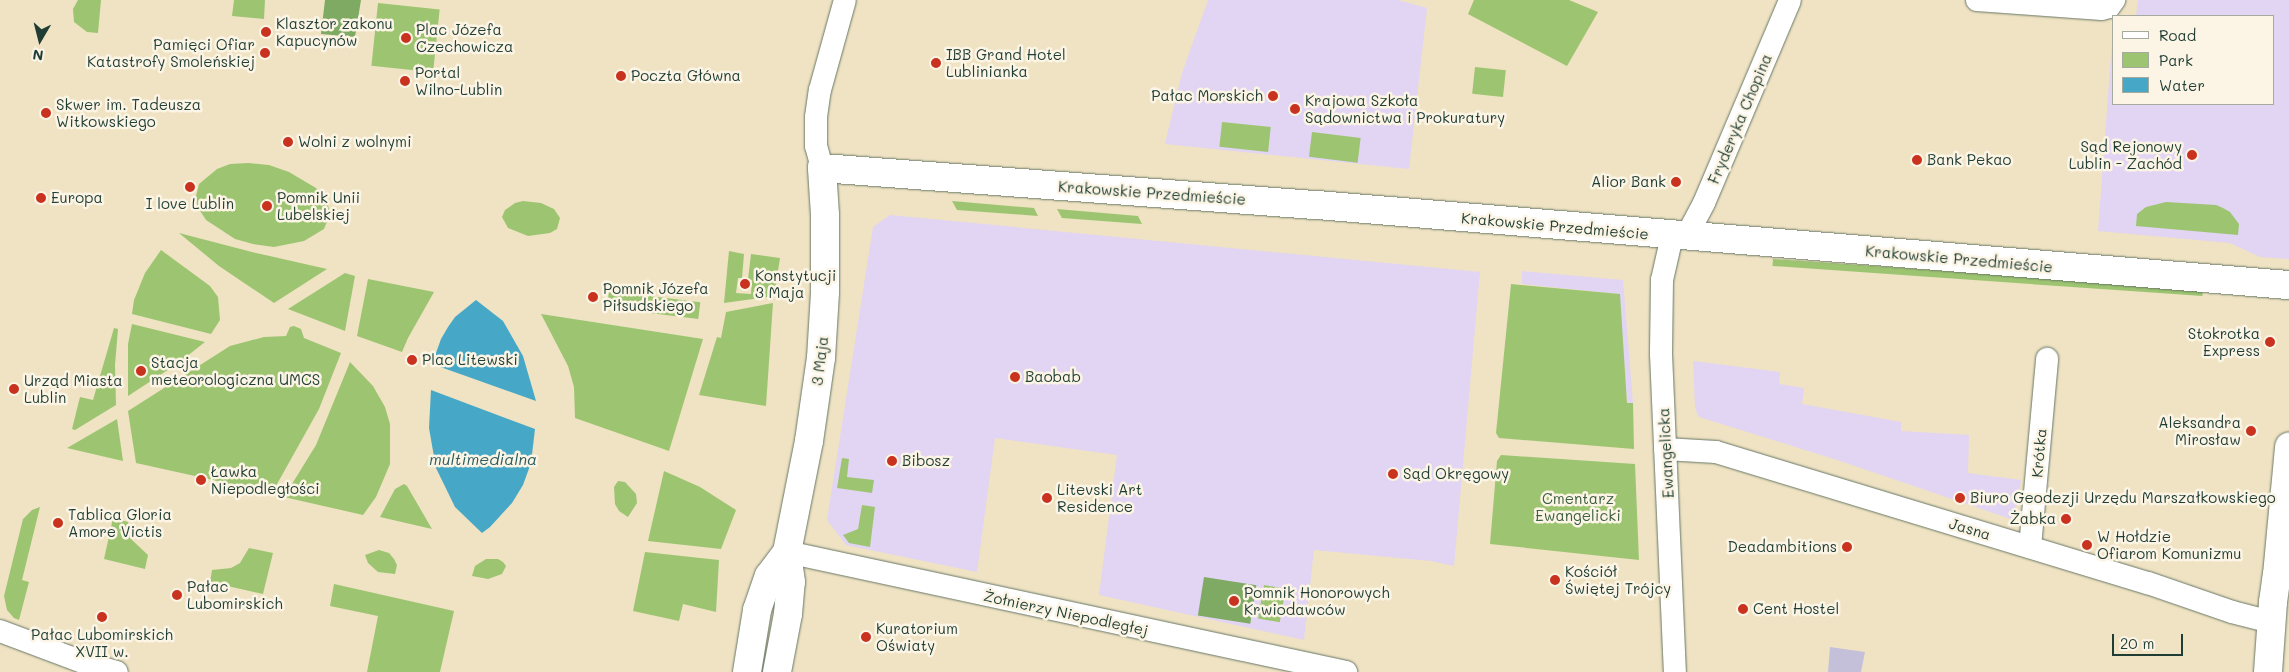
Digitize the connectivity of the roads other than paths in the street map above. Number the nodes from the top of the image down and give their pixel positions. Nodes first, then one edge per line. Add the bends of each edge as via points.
1 (845, 0) edge
2 (1790, 0) edge
3 (1977, 0) edge
4 (2114, 0) edge
5 (822, 168) junction
6 (1679, 237) junction
7 (2289, 286) edge
8 (2047, 359) dead end
9 (2289, 447) edge
10 (1666, 449) junction
11 (2030, 547) junction
12 (787, 552) junction
13 (2283, 576) edge
14 (2271, 622) junction
15 (0, 632) edge
16 (1305, 668) edge
17 (117, 672) edge
18 (747, 672) edge
19 (777, 672) edge
20 (1346, 672) edge
21 (1675, 672) edge
22 (2268, 672) edge

1 - 5 street via 820,90 816,117 816,146
2 - 6 street, Fryderyka Chopina via 1704,203
3 - 4 street via 2102,10
5 - 6 street, Krakowskie Przedmieście via 1327,206
5 - 12 street, 3 Maja via 825,224 821,358 809,441
6 - 7 street, Krakowskie Przedmieście
6 - 10 street, Ewangelicka via 1662,280 1661,296
8 - 11 street, Krótka
9 - 13 street
10 - 11 street, Jasna via 1716,452
10 - 21 street, Ewangelicka
11 - 14 street, Jasna
12 - 16 street, Żołnierzy Niepodległej
12 - 18 street, 3 Maja via 769,576 757,610
12 - 19 street, 3 Maja via 791,582
13 - 14 street
14 - 22 street
15 - 17 street
16 - 20 street, Żołnierzy Niepodległej

